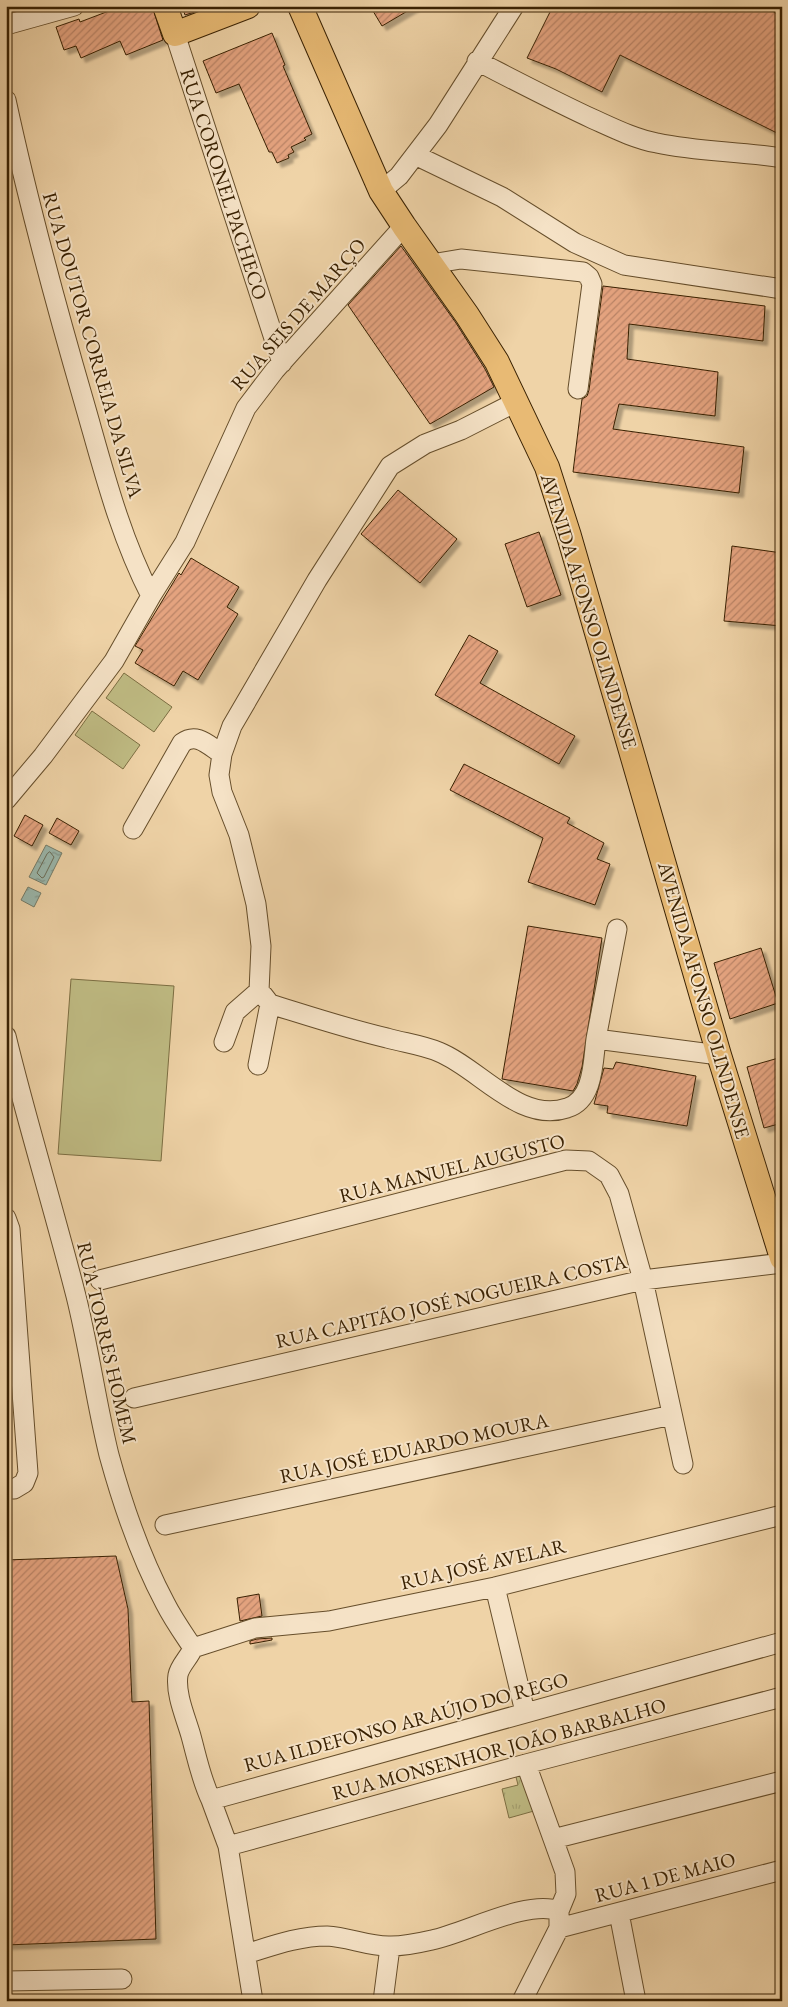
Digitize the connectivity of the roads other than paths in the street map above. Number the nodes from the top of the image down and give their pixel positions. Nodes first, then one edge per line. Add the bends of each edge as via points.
1 (74, 6) edge
2 (165, 6) edge
3 (248, 6) edge
4 (300, 6) edge
5 (514, 6) edge
6 (6, 25) edge
7 (175, 34) junction
8 (477, 61) junction
9 (6, 100) edge
10 (415, 155) junction
11 (782, 158) edge
12 (381, 191) junction
13 (404, 226) junction
14 (431, 264) junction
15 (782, 289) edge
16 (282, 363) junction
17 (578, 389) dead end
18 (516, 402) junction
19 (151, 596) junction
20 (222, 754) junction
21 (6, 800) edge
22 (133, 829) dead end
23 (617, 929) dead end
24 (264, 998) junction
25 (6, 1036) edge
26 (596, 1038) junction
27 (224, 1042) dead end
28 (719, 1055) junction
29 (258, 1065) dead end
30 (6, 1218) edge
31 (782, 1258) edge
32 (782, 1263) edge
33 (100, 1280) dead end
34 (642, 1280) junction
35 (134, 1398) dead end
36 (672, 1415) junction
37 (683, 1464) dead end
38 (6, 1489) edge
39 (782, 1515) edge
40 (165, 1525) dead end
41 (495, 1587) junction
42 (782, 1642) edge
43 (192, 1648) junction
44 (782, 1697) edge
45 (525, 1712) junction
46 (526, 1764) junction
47 (782, 1781) edge
48 (211, 1800) junction
49 (553, 1839) junction
50 (228, 1846) junction
51 (782, 1870) edge
52 (619, 1913) junction
53 (559, 1920) junction
54 (390, 1947) junction
55 (247, 1961) junction
56 (122, 1979) dead end
57 (6, 1981) edge
58 (253, 2001) edge
59 (383, 2001) edge
60 (522, 2001) edge
61 (636, 2001) edge

1 - 6 street
2 - 7 main road, RUA CORONEL PACHECO
3 - 7 main road
4 - 12 main road, AVENIDA AFONSO OLINDENSE
5 - 8 street
7 - 16 street, RUA CORONEL PACHECO
8 - 10 street via 438,125
8 - 11 street via 616,129 656,143
9 - 19 street, RUA DOUTOR CORREIA DA SILVA via 58,312 110,495 130,552
10 - 12 street via 399,176
10 - 15 street via 502,197 575,243 624,265
12 - 13 main road, AVENIDA AFONSO OLINDENSE
13 - 14 main road, AVENIDA AFONSO OLINDENSE
13 - 16 street, RUA SEIS DE MARÇO
14 - 17 street via 461,259 583,272 589,277 592,284
14 - 18 main road, AVENIDA AFONSO OLINDENSE via 492,354
16 - 19 street, RUA SEIS DE MARÇO via 246,408 185,542
18 - 20 street via 462,430 425,444 390,466 317,580 232,726
18 - 28 main road, AVENIDA AFONSO OLINDENSE via 547,467 569,536
19 - 21 street, RUA SEIS DE MARÇO via 114,661
20 - 22 street via 195,737 182,743
20 - 24 street via 219,775 222,792 239,835 256,904
23 - 26 street
24 - 26 street via 440,1052 532,1109 553,1111 568,1108 582,1097 590,1079
24 - 27 street via 234,1012
24 - 29 street
25 - 43 street, RUA TORRES HOMEM via 71,1276 109,1453 124,1506 152,1577
26 - 28 street
28 - 31 main road, AVENIDA AFONSO OLINDENSE
30 - 38 street via 10,1228 28,1473 24,1483 14,1489
32 - 34 street, RUA CAPITÃO JOSÉ NOGUEIRA COSTA
33 - 34 street, RUA MANUEL AUGUSTO via 566,1160 588,1161 609,1175 619,1194
34 - 35 street, RUA CAPITÃO JOSÉ NOGUEIRA COSTA
34 - 36 street, RUA MANUEL AUGUSTO
36 - 37 street, RUA MANUEL AUGUSTO
36 - 40 street, RUA JOSÉ EDUARDO MOURA
39 - 41 street, RUA JOSÉ AVELAR
41 - 43 street, RUA JOSÉ AVELAR via 329,1621 255,1628
41 - 45 street
42 - 45 street, RUA ILDEFONSO ARAÚJO DO REGO
43 - 48 street via 177,1678
44 - 46 street, RUA MONSENHOR JOÃO BARBALHO
45 - 48 street, RUA ILDEFONSO ARAÚJO DO REGO
46 - 49 street
46 - 50 street, RUA MONSENHOR JOÃO BARBALHO
47 - 49 street
48 - 50 street
49 - 53 street via 566,1884
50 - 55 street
51 - 52 street, RUA 1 DE MAIO
52 - 53 street, RUA 1 DE MAIO
52 - 61 street
53 - 54 street, RUA 1 DE MAIO via 551,1908 522,1911 433,1940
53 - 60 street
54 - 55 street via 326,1936 299,1939
54 - 59 street
55 - 58 street
56 - 57 street

